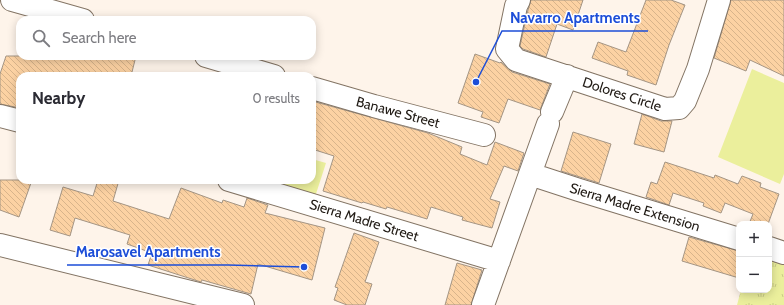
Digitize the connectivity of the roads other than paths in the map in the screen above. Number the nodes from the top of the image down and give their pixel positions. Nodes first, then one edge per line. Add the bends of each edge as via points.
1 (12, 0) edge
2 (519, 0) edge
3 (719, 0) edge
4 (69, 16) edge
5 (220, 60) edge
6 (260, 72) edge
7 (567, 76) junction
8 (316, 89) edge
9 (0, 116) edge
10 (16, 120) edge
11 (484, 135) dead end
12 (530, 174) junction
13 (242, 184) edge
14 (736, 238) edge
15 (0, 245) edge
16 (772, 249) edge
17 (784, 253) edge
18 (499, 261) junction
19 (243, 305) edge
20 (483, 305) edge

1 - 4 street
2 - 7 street, Dolores Circle via 507,49 516,60
3 - 7 street, Dolores Circle via 698,69 685,101 679,108 665,109
5 - 6 street
7 - 12 street
8 - 11 street, Banawe Street
9 - 10 street
12 - 14 street, Sierra Madre Extension
12 - 18 street
13 - 18 street, Sierra Madre Street
15 - 19 street
16 - 17 street
18 - 20 street

